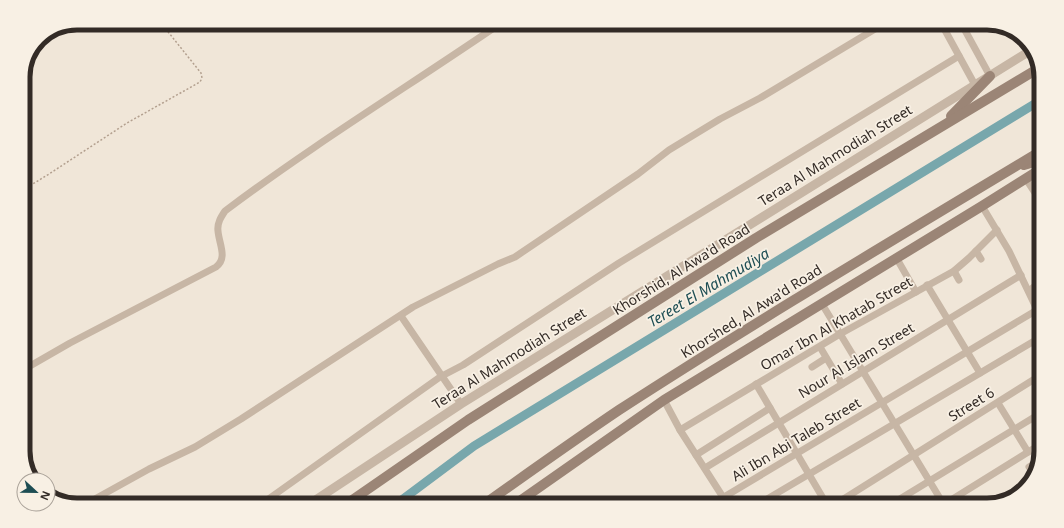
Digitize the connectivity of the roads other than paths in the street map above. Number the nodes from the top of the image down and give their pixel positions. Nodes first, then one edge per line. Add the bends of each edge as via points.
1 (491, 30) edge
2 (873, 30) edge
3 (945, 30) edge
4 (964, 30) edge
5 (1027, 53) edge
6 (960, 56) junction
7 (1034, 71) edge
8 (990, 76) junction
9 (975, 85) junction
10 (940, 128) junction
11 (1034, 155) edge
12 (1034, 162) edge
13 (1013, 168) junction
14 (1034, 174) edge
15 (1026, 179) junction
16 (1034, 191) edge
17 (982, 206) junction
18 (996, 230) junction
19 (976, 251) junction
20 (897, 259) junction
21 (981, 260) dead end
22 (954, 271) junction
23 (1021, 275) junction
24 (959, 280) dead end
25 (927, 286) junction
26 (1034, 286) edge
27 (1028, 291) junction
28 (916, 292) junction
29 (822, 304) junction
30 (1034, 304) edge
31 (1034, 312) edge
32 (401, 316) junction
33 (947, 320) junction
34 (840, 334) junction
35 (1034, 340) edge
36 (820, 347) junction
37 (967, 352) junction
38 (826, 358) junction
39 (30, 366) edge
40 (812, 367) dead end
41 (863, 371) junction
42 (980, 373) junction
43 (442, 376) junction
44 (1034, 379) edge
45 (756, 384) junction
46 (842, 384) junction
47 (664, 400) junction
48 (998, 402) junction
49 (882, 403) junction
50 (461, 404) junction
51 (770, 408) junction
52 (1034, 417) edge
53 (779, 423) junction
54 (894, 424) junction
55 (1014, 429) junction
56 (680, 430) junction
57 (1034, 448) edge
58 (1028, 452) junction
59 (797, 454) junction
60 (696, 455) junction
61 (914, 456) junction
62 (1032, 465) edge
63 (1029, 467) dead end
64 (705, 468) junction
65 (809, 474) junction
66 (929, 481) junction
67 (724, 497) joint
68 (97, 498) edge
69 (270, 498) edge
70 (319, 498) edge
71 (355, 498) edge
72 (493, 498) edge
73 (524, 498) edge
74 (769, 498) edge
75 (823, 498) edge
76 (845, 498) edge
77 (901, 498) edge
78 (940, 498) edge
79 (955, 498) edge

1 - 39 street via 311,150 225,211 217,230 223,255 216,267
2 - 32 street via 669,150 638,174 515,257 413,307
3 - 6 street
4 - 8 street
5 - 8 street, Teraa Al Mahmodiah Street
6 - 9 street
6 - 43 street via 716,203
7 - 10 main road, Khorshid, Al Awa'd Road
8 - 9 street, Teraa Al Mahmodiah Street
8 - 10 main road
9 - 50 street, Teraa Al Mahmodiah Street
10 - 71 main road, Khorshid, Al Awa'd Road via 756,238 468,420
11 - 13 main road, Khorshed, Al Awa'd Road
12 - 13 main road
13 - 72 main road, Khorshed, Al Awa'd Road via 729,340 618,411
14 - 15 main road
15 - 16 street
15 - 17 main road
17 - 18 street
17 - 20 main road
18 - 19 street, Omar Ibn Al Khatab Street
18 - 23 street
19 - 21 street
19 - 22 street, Omar Ibn Al Khatab Street
20 - 28 street
20 - 29 main road
22 - 24 street
22 - 25 street, Omar Ibn Al Khatab Street
23 - 27 street
23 - 33 street, Nour Al Islam Street
25 - 28 street, Omar Ibn Al Khatab Street
25 - 33 street
26 - 27 street
27 - 30 street
28 - 34 street, Omar Ibn Al Khatab Street
29 - 34 street
29 - 47 main road
31 - 37 street, Ali Ibn Abi Taleb Street
32 - 43 street
32 - 68 street via 241,420
33 - 37 street
33 - 41 street, Nour Al Islam Street
34 - 36 street, Omar Ibn Al Khatab Street
34 - 41 street
35 - 42 street
36 - 38 street
36 - 45 street, Omar Ibn Al Khatab Street
37 - 42 street
37 - 49 street, Ali Ibn Abi Taleb Street
38 - 40 street
38 - 46 street
41 - 46 street, Nour Al Islam Street
41 - 49 street
42 - 54 street
43 - 50 street
43 - 69 street
44 - 48 street, Street 6
45 - 51 street
45 - 56 street, Omar Ibn Al Khatab Street
46 - 53 street, Nour Al Islam Street
47 - 56 street
47 - 73 main road
48 - 55 street
48 - 61 street, Street 6
49 - 54 street
49 - 59 street, Ali Ibn Abi Taleb Street
50 - 70 street, Teraa Al Mahmodiah Street
51 - 53 street
51 - 60 street
52 - 55 street
53 - 59 street
53 - 64 street, Nour Al Islam Street
54 - 61 street
54 - 65 street
55 - 58 street
55 - 66 street
56 - 60 street
57 - 58 street
58 - 79 street
59 - 65 street
59 - 67 street, Ali Ibn Abi Taleb Street
60 - 64 street
61 - 66 street
61 - 76 street, Street 6
62 - 63 street
64 - 67 street
65 - 74 street
65 - 75 street
66 - 77 street
66 - 78 street

